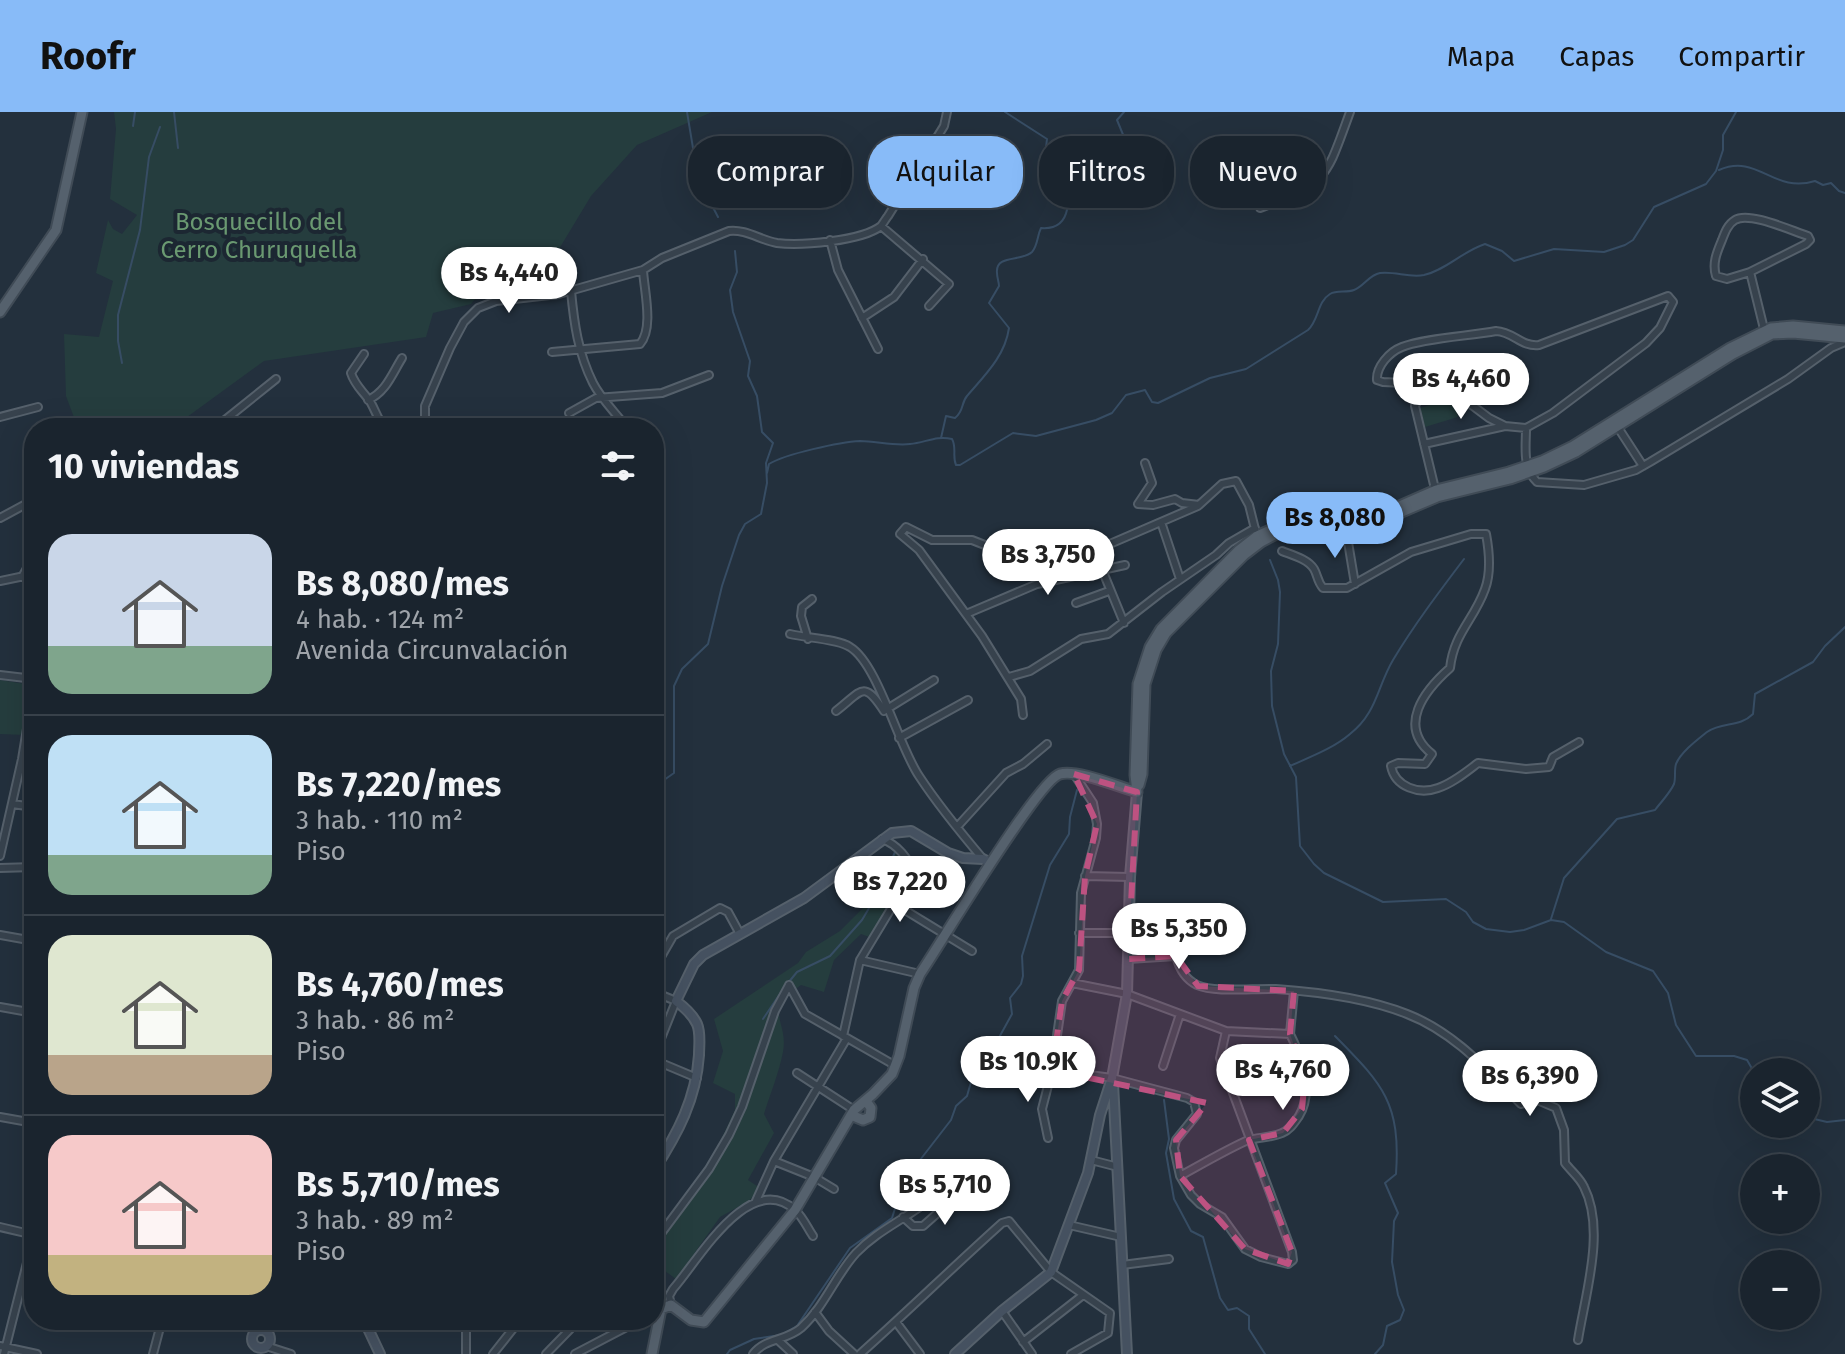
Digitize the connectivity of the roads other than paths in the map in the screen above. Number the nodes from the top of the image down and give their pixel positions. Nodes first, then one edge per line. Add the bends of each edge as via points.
1 (82, 112) edge
2 (947, 112) edge
3 (1350, 112) edge
4 (1326, 170) edge
5 (881, 226) junction
6 (830, 240) junction
7 (923, 259) junction
8 (643, 270) junction
9 (1750, 272) junction
10 (571, 291) junction
11 (929, 306) dead end
12 (0, 312) edge
13 (862, 318) junction
14 (1845, 331) edge
15 (1765, 333) junction
16 (1845, 340) edge
17 (878, 349) dead end
18 (580, 350) junction
19 (552, 352) dead end
20 (364, 354) dead end
21 (402, 358) dead end
22 (709, 375) dead end
23 (276, 379) dead end
24 (1445, 385) junction
25 (603, 397) junction
26 (368, 400) junction
27 (38, 407) dead end
28 (569, 413) dead end
29 (0, 417) edge
30 (227, 418) edge
31 (379, 418) edge
32 (425, 418) edge
33 (619, 418) edge
34 (1505, 426) junction
35 (1617, 426) junction
36 (1526, 428) junction
37 (1424, 444) junction
38 (1145, 463) dead end
39 (1643, 466) junction
40 (1528, 469) junction
41 (1436, 493) junction
42 (24, 505) edge
43 (1199, 505) junction
44 (0, 518) edge
45 (1161, 522) junction
46 (1346, 530) junction
47 (1256, 532) junction
48 (1025, 549) dead end
49 (1094, 550) junction
50 (1282, 551) dead end
51 (1125, 565) dead end
52 (1102, 570) junction
53 (24, 574) edge
54 (22, 577) joint
55 (1180, 579) junction
56 (0, 581) edge
57 (1037, 584) junction
58 (1355, 584) junction
59 (1109, 591) junction
60 (812, 599) dead end
61 (1076, 603) dead end
62 (966, 614) junction
63 (1124, 623) junction
64 (790, 634) dead end
65 (808, 639) junction
66 (0, 675) edge
67 (1009, 677) junction
68 (24, 678) edge
69 (934, 680) dead end
70 (968, 700) dead end
71 (887, 709) junction
72 (836, 711) dead end
73 (1023, 715) dead end
74 (892, 724) junction
75 (899, 738) junction
76 (24, 740) edge
77 (1579, 742) dead end
78 (1047, 744) dead end
79 (1074, 774) junction
80 (1137, 792) junction
81 (12, 804) junction
82 (24, 806) edge
83 (957, 827) junction
84 (882, 839) junction
85 (0, 856) edge
86 (987, 861) junction
87 (24, 867) edge
88 (0, 868) edge
89 (1085, 876) junction
90 (1130, 877) junction
91 (895, 904) junction
92 (1177, 925) dead end
93 (1079, 933) junction
94 (1128, 933) junction
95 (740, 934) junction
96 (0, 935) edge
97 (946, 935) junction
98 (24, 939) edge
99 (972, 951) dead end
100 (664, 952) edge
101 (1176, 956) junction
102 (1128, 959) junction
103 (860, 960) junction
104 (920, 974) junction
105 (1072, 983) junction
106 (1294, 991) junction
107 (1127, 994) junction
108 (664, 996) edge
109 (676, 1001) junction
110 (0, 1007) edge
111 (24, 1011) edge
112 (1180, 1014) junction
113 (1226, 1031) junction
114 (664, 1032) edge
115 (1290, 1034) junction
116 (845, 1037) junction
117 (664, 1063) edge
118 (896, 1066) junction
119 (1163, 1066) dead end
120 (1052, 1070) junction
121 (797, 1073) dead end
122 (697, 1078) junction
123 (1112, 1078) junction
124 (818, 1086) junction
125 (866, 1101) junction
126 (853, 1112) junction
127 (1100, 1115) junction
128 (1114, 1116) junction
129 (0, 1117) edge
130 (24, 1121) edge
131 (1048, 1138) dead end
132 (1249, 1140) junction
133 (664, 1155) edge
134 (1091, 1160) junction
135 (774, 1161) junction
136 (1119, 1167) junction
137 (1180, 1176) junction
138 (814, 1177) junction
139 (834, 1189) dead end
140 (755, 1203) junction
141 (795, 1210) junction
142 (903, 1217) junction
143 (1069, 1225) junction
144 (0, 1227) edge
145 (664, 1230) edge
146 (24, 1233) edge
147 (813, 1236) dead end
148 (1121, 1237) junction
149 (1169, 1259) dead end
150 (1122, 1265) junction
151 (24, 1272) edge
152 (1051, 1272) junction
153 (1083, 1295) junction
154 (664, 1303) edge
155 (1125, 1305) junction
156 (664, 1308) edge
157 (1002, 1311) junction
158 (815, 1312) junction
159 (1110, 1313) junction
160 (896, 1322) junction
161 (159, 1330) edge
162 (369, 1330) edge
163 (466, 1330) edge
164 (512, 1330) edge
165 (569, 1330) edge
166 (621, 1330) edge
167 (657, 1330) edge
168 (263, 1331) joint
169 (1108, 1333) junction
170 (1126, 1340) junction
171 (1578, 1340) dead end
172 (779, 1341) junction
173 (1023, 1342) junction
174 (3, 1349) edge
175 (265, 1349) edge
176 (1083, 1350) edge
177 (381, 1353) edge
178 (37, 1354) edge
179 (153, 1354) edge
180 (291, 1354) edge
181 (466, 1354) edge
182 (493, 1354) edge
183 (546, 1354) edge
184 (575, 1354) edge
185 (652, 1354) edge
186 (753, 1354) edge
187 (793, 1354) edge
188 (854, 1354) edge
189 (860, 1354) edge
190 (920, 1354) edge
191 (955, 1354) edge
192 (1032, 1354) edge
193 (1071, 1354) edge
194 (1127, 1354) edge

1 - 12 main road via 56,230
2 - 5 street via 921,166
3 - 4 street
5 - 6 street
5 - 7 street
6 - 8 street via 780,243 729,231
6 - 13 street
7 - 11 street via 949,284
7 - 13 street via 894,297
8 - 10 street
8 - 18 street via 644,339 631,347
9 - 9 street via 1806,244 1808,236 1751,217 1732,221 1715,257 1716,276 1727,279
9 - 15 street
10 - 18 street
10 - 32 street via 496,301 471,313 450,348 425,406
13 - 17 street
14 - 15 main road via 1793,326
15 - 16 main road
15 - 35 main road
15 - 40 main road via 1730,348
16 - 39 street
18 - 19 street
18 - 25 street
20 - 26 street via 351,373
21 - 26 street via 383,390
22 - 25 street via 662,393
23 - 30 street
24 - 34 street
24 - 36 street via 1383,382 1376,376 1389,355 1403,346 1496,331 1539,345 1662,297 1673,299 1660,328 1646,343
24 - 37 street via 1415,406
25 - 28 street
25 - 33 street
26 - 31 street
27 - 29 street
34 - 36 street
34 - 37 street
35 - 39 street
35 - 40 main road via 1576,452
36 - 40 street
37 - 41 street
38 - 43 street via 1152,483 1138,504 1175,499
39 - 40 street via 1584,485 1537,482
40 - 41 main road
41 - 46 main road via 1383,522
41 - 47 main road via 1363,522 1303,521
42 - 44 street
43 - 45 street
43 - 47 street via 1222,484 1236,481
45 - 49 street
45 - 55 street
46 - 58 street
46 - 80 main road via 1293,529 1261,542 1166,633 1145,684
47 - 55 street via 1229,543
47 - 80 main road via 1161,629 1150,647 1138,684
48 - 62 street via 1005,553 972,540 932,540 912,528 902,530 903,538 919,550
49 - 52 street
49 - 57 street
50 - 58 street via 1307,562 1323,588
51 - 52 street
52 - 57 street
52 - 59 street
53 - 54 street
54 - 56 street
55 - 63 street
57 - 62 street
58 - 77 street via 1411,552 1486,534 1486,588 1452,647 1450,668 1428,687 1414,720 1420,744 1432,754 1425,764 1391,766 1393,777 1404,787 1436,789 1478,763 1549,767 1553,757
59 - 61 street
59 - 63 street
60 - 65 street via 802,607 801,616
62 - 67 street
63 - 67 street
64 - 65 street
65 - 71 street via 851,647 871,672
66 - 68 street
67 - 73 street
69 - 71 street
70 - 75 street
71 - 74 street
72 - 74 street via 867,690
74 - 75 street
75 - 83 street
76 - 81 street
78 - 83 street via 1006,773
79 - 80 main road
79 - 86 main road via 1049,781
79 - 89 street via 1089,794 1097,824
80 - 90 street
81 - 82 street
81 - 85 street
83 - 86 street
84 - 86 street via 911,831 948,853
84 - 91 street via 912,868
84 - 95 street via 826,883
86 - 97 main road
87 - 88 street
89 - 90 street
89 - 93 street
90 - 94 street
91 - 97 street
91 - 103 street
92 - 101 street
93 - 94 street
93 - 105 street via 1079,970
94 - 102 street
95 - 100 street via 720,908 673,936
95 - 109 street via 694,964
96 - 98 street
97 - 99 street
97 - 104 main road
101 - 102 street
101 - 106 street via 1187,978 1198,986
102 - 107 street
103 - 104 street
103 - 116 street
104 - 118 main road
105 - 107 street
105 - 120 street via 1062,1001
106 - 115 street
106 - 171 street via 1347,997 1407,1013 1467,1050 1521,1104 1537,1100 1556,1108 1564,1130 1565,1163 1584,1185 1595,1236
107 - 112 street
107 - 123 street
108 - 109 street
109 - 114 street
109 - 122 street via 697,1024
110 - 111 street
112 - 113 street
112 - 119 street
113 - 115 street
113 - 132 street via 1220,1058
115 - 132 street via 1305,1077 1302,1109 1283,1133
116 - 118 street
116 - 124 street
116 - 145 street via 805,1014 789,985 729,1135
117 - 122 street
118 - 125 main road
120 - 123 street
120 - 131 street via 1042,1109
121 - 124 street
122 - 133 street via 694,1096
123 - 127 street
123 - 128 street
123 - 137 street via 1194,1102 1197,1114 1174,1148
124 - 126 street
124 - 135 street
125 - 126 main road
125 - 126 main road via 870,1117 863,1120
126 - 138 main road
127 - 128 street
127 - 134 street
128 - 136 street
129 - 130 street
132 - 137 street
132 - 137 street via 1292,1252 1288,1264 1245,1249 1222,1217 1191,1195
134 - 136 street
134 - 143 street
135 - 138 street
135 - 140 street
136 - 148 street
138 - 139 street
138 - 141 main road
140 - 141 street via 776,1200
140 - 154 street via 736,1214
141 - 147 street
141 - 156 main road via 704,1322
142 - 142 street via 913,1226 923,1226 971,1182 947,1181
142 - 158 street via 854,1255
143 - 148 street
143 - 152 street
144 - 146 street
148 - 150 street
149 - 150 street
150 - 155 street
151 - 174 street
152 - 153 street
152 - 157 street
152 - 160 street via 1009,1221 1002,1223
153 - 159 street
153 - 173 street
155 - 159 street
155 - 170 street
157 - 173 street
157 - 191 street
158 - 172 street
158 - 188 street
159 - 169 street
160 - 189 street
160 - 190 street
161 - 179 street
162 - 177 street
163 - 181 street
164 - 182 street
165 - 183 street
166 - 184 street
167 - 185 main road
168 - 175 street via 269,1336
168 - 175 street via 253,1338
169 - 170 street
169 - 176 street
170 - 194 street
172 - 186 street via 767,1342
172 - 187 street
173 - 192 street
174 - 178 street
175 - 180 street
176 - 193 street

